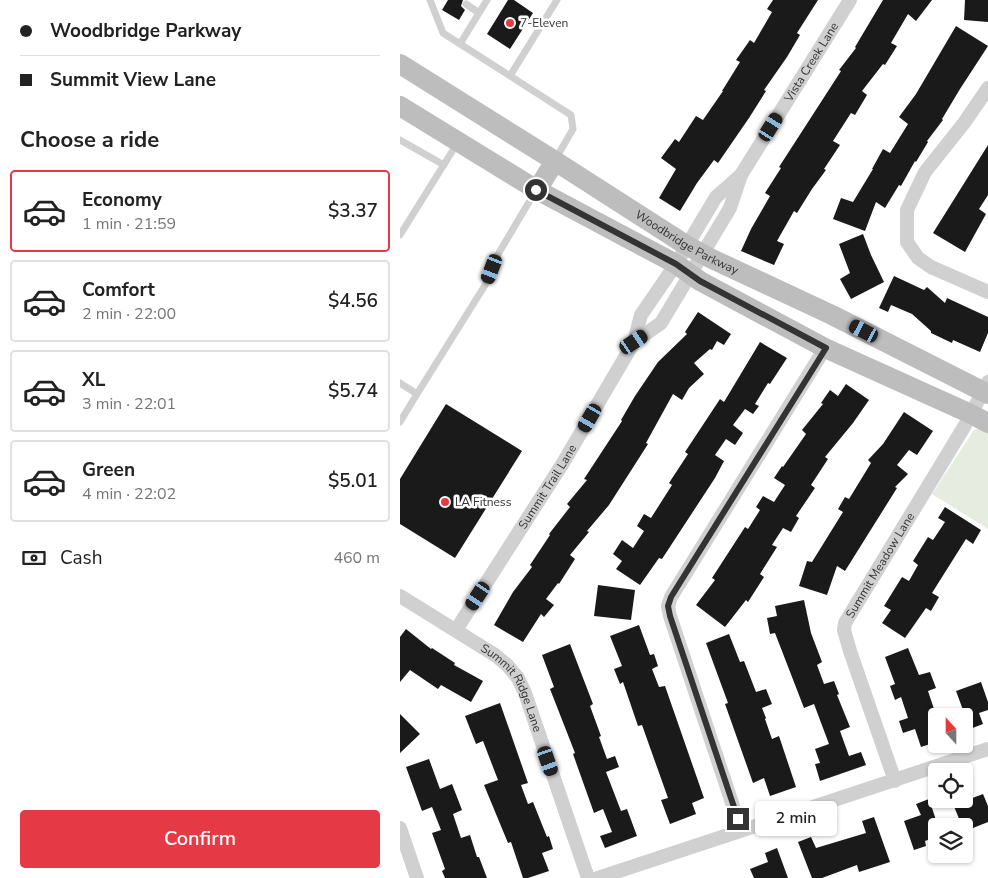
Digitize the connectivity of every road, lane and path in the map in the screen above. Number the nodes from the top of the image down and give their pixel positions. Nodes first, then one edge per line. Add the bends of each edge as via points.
1 (430, 0) edge
2 (487, 0) edge
3 (556, 0) edge
4 (850, 0) edge
5 (466, 4) dead end
6 (479, 13) junction
7 (460, 44) junction
8 (400, 64) edge
9 (510, 76) junction
10 (988, 88) edge
11 (400, 106) edge
12 (400, 140) edge
13 (458, 142) junction
14 (555, 161) junction
15 (444, 165) junction
16 (536, 190) junction
17 (400, 235) edge
18 (694, 249) junction
19 (683, 269) junction
20 (988, 292) edge
21 (634, 342) junction
22 (826, 348) junction
23 (400, 383) edge
24 (986, 389) edge
25 (417, 394) junction
26 (980, 418) edge
27 (400, 422) edge
28 (400, 596) edge
29 (456, 630) junction
30 (988, 749) edge
31 (895, 781) junction
32 (400, 828) edge
33 (742, 830) junction
34 (417, 878) edge
35 (588, 878) edge
36 (598, 878) edge

1 - 7 lane via 443,33
2 - 6 lane
3 - 9 lane
4 - 18 street, Vista Creek Lane via 741,175 730,208
5 - 6 lane
6 - 7 lane
7 - 9 lane
8 - 14 main road, Woodbridge Parkway
9 - 14 lane via 571,115 573,129
10 - 20 street via 924,172 908,210 907,242 918,258 931,268
11 - 13 main road, Woodbridge Parkway
12 - 15 lane
13 - 15 lane
13 - 16 main road, Woodbridge Parkway
14 - 16 main road
14 - 18 main road, Woodbridge Parkway
15 - 17 lane
16 - 19 main road, Woodbridge Parkway
16 - 25 lane via 497,256 487,282
18 - 19 street, Summit Trail Lane
18 - 24 main road, Woodbridge Parkway
19 - 21 street, Summit Trail Lane via 641,315
19 - 21 street, Summit Trail Lane via 662,324
19 - 22 main road, Woodbridge Parkway
21 - 29 street, Summit Trail Lane via 563,463
22 - 26 main road, Woodbridge Parkway
22 - 33 street via 668,606
23 - 25 lane
24 - 26 street, Summit Meadow Lane
25 - 27 lane
26 - 31 street, Summit Meadow Lane via 845,623 850,651
28 - 29 street, Summit Ridge Lane
29 - 35 street, Summit Ridge Lane via 495,655 518,678
30 - 31 street
31 - 33 street
32 - 34 street
33 - 36 street

